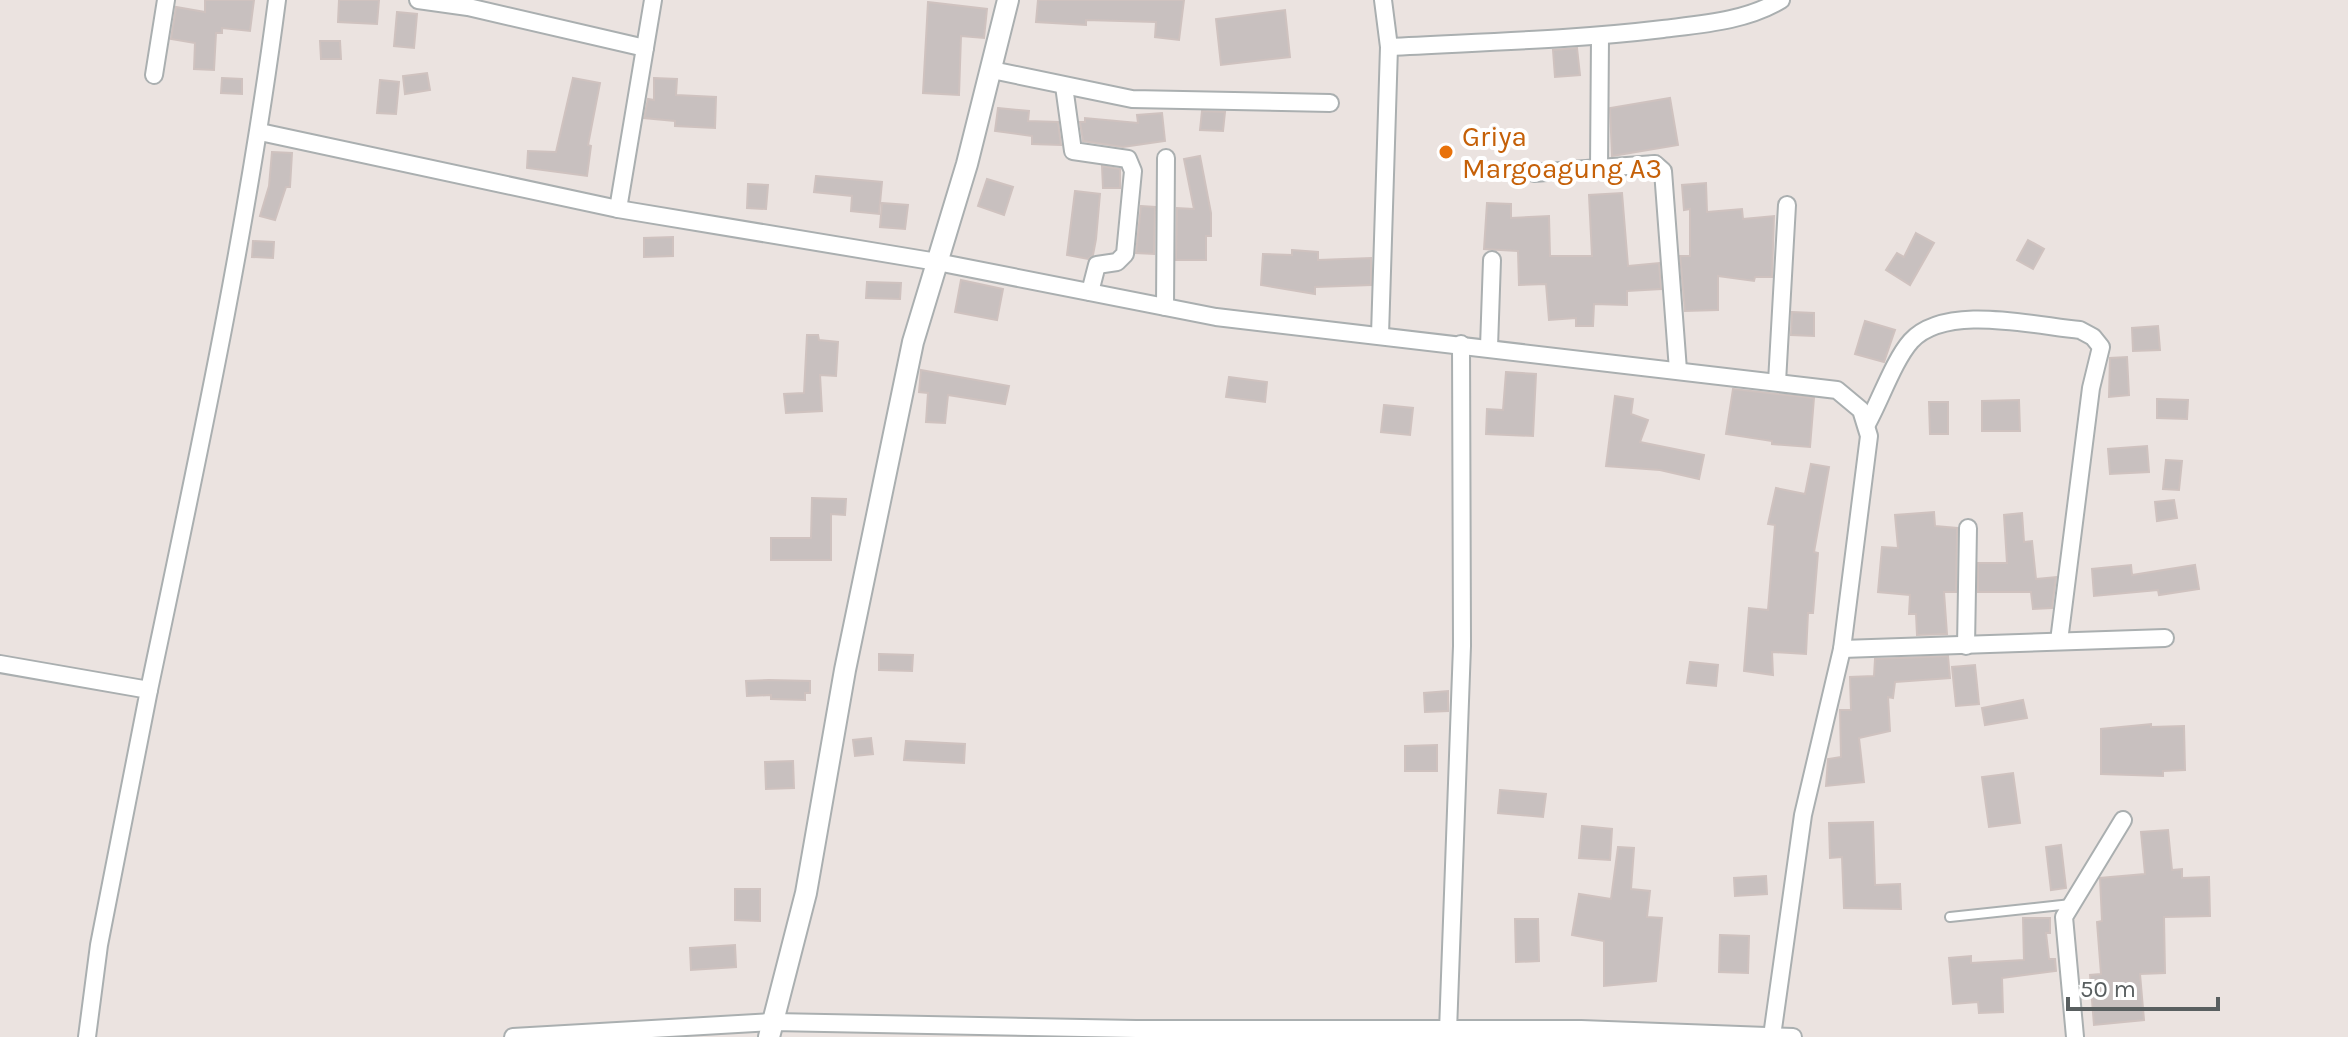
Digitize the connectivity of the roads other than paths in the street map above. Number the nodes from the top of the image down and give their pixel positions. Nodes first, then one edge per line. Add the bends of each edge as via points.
1 (166, 0) edge
2 (277, 0) edge
3 (418, 0) edge
4 (653, 0) edge
5 (1008, 0) edge
6 (1383, 0) edge
7 (469, 4) edge
8 (1775, 4) edge
9 (1600, 37) junction
10 (1389, 47) junction
11 (645, 48) junction
12 (992, 70) junction
13 (154, 75) dead end
14 (1064, 86) junction
15 (1330, 103) dead end
16 (260, 132) junction
17 (1166, 158) dead end
18 (1599, 168) junction
19 (1534, 173) dead end
20 (1787, 205) dead end
21 (618, 209) junction
22 (1492, 260) dead end
23 (937, 262) junction
24 (1090, 292) junction
25 (1165, 307) junction
26 (1380, 335) junction
27 (1461, 344) junction
28 (1489, 347) junction
29 (1678, 370) junction
30 (1777, 382) junction
31 (1867, 424) junction
32 (1968, 528) dead end
33 (2165, 638) dead end
34 (2059, 641) junction
35 (1966, 646) junction
36 (1842, 649) junction
37 (0, 664) edge
38 (149, 690) junction
39 (2123, 820) dead end
40 (2071, 904) junction
41 (1950, 917) dead end
42 (771, 1030) edge
43 (1448, 1031) junction
44 (1136, 1033) edge
45 (1580, 1033) edge
46 (1765, 1036) edge
47 (87, 1037) edge
48 (513, 1037) edge
49 (1793, 1037) edge
50 (2075, 1037) edge

1 - 13 street
2 - 16 street
3 - 7 street
4 - 11 street
5 - 12 street
6 - 10 street
7 - 11 street
8 - 9 street via 1724,21
9 - 10 street
9 - 18 street
10 - 26 street
11 - 21 street
12 - 14 street
12 - 23 street
14 - 15 street via 1164,101
14 - 24 street via 1073,151 1128,159 1133,171 1125,254 1117,262 1097,265
16 - 21 street
16 - 38 street
17 - 25 street
18 - 19 street
18 - 29 street via 1655,164 1663,171
20 - 30 street
21 - 23 street
22 - 28 street
23 - 24 street
23 - 42 street via 913,342 845,670 806,893
24 - 25 street
25 - 26 street
26 - 27 street
27 - 28 street
27 - 43 street via 1462,646
28 - 29 street
29 - 30 street
30 - 31 street via 1837,390 1856,404
31 - 34 street via 1912,340 1939,326 1975,317 2080,330 2093,337 2101,347 2091,388
31 - 36 street
32 - 35 street
33 - 34 street
34 - 35 street
35 - 36 street
36 - 46 street via 1803,815
37 - 38 street
38 - 47 street via 99,945
39 - 40 street
40 - 41 lane
40 - 50 street via 2063,931
42 - 44 street
42 - 48 street
43 - 44 street
43 - 45 street
45 - 46 street
46 - 49 street

